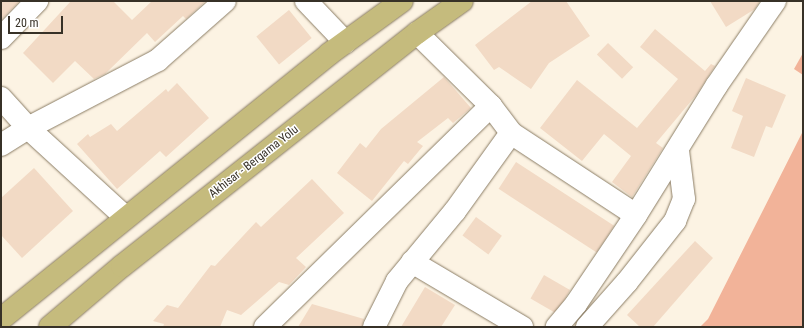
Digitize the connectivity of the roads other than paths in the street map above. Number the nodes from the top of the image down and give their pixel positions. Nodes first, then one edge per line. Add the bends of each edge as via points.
1 (36, 1) edge
2 (225, 1) edge
3 (306, 1) edge
4 (402, 1) edge
5 (462, 1) edge
6 (775, 1) edge
7 (417, 33) junction
8 (1, 38) edge
9 (345, 42) junction
10 (1, 98) edge
11 (491, 106) junction
12 (28, 128) junction
13 (511, 133) junction
14 (1, 145) edge
15 (678, 151) junction
16 (636, 215) junction
17 (125, 217) junction
18 (412, 262) junction
19 (1, 318) edge
20 (50, 327) edge
21 (265, 327) edge
22 (374, 327) edge
23 (522, 327) edge
24 (556, 327) edge
25 (587, 327) edge

1 - 8 street
2 - 12 street via 158,60
3 - 9 street
4 - 9 main road
5 - 7 main road, Akhisar - Bergama Yolu
6 - 15 street via 718,85
7 - 11 street
7 - 20 main road, Akhisar - Bergama Yolu via 122,266
9 - 17 main road
10 - 12 street
11 - 13 street
11 - 21 street
12 - 14 street
12 - 17 street
13 - 16 street
13 - 18 street via 455,211
15 - 16 street
15 - 25 street via 684,199 675,221 627,282
16 - 24 street via 576,304
17 - 19 main road
18 - 22 street via 397,281
18 - 23 street

